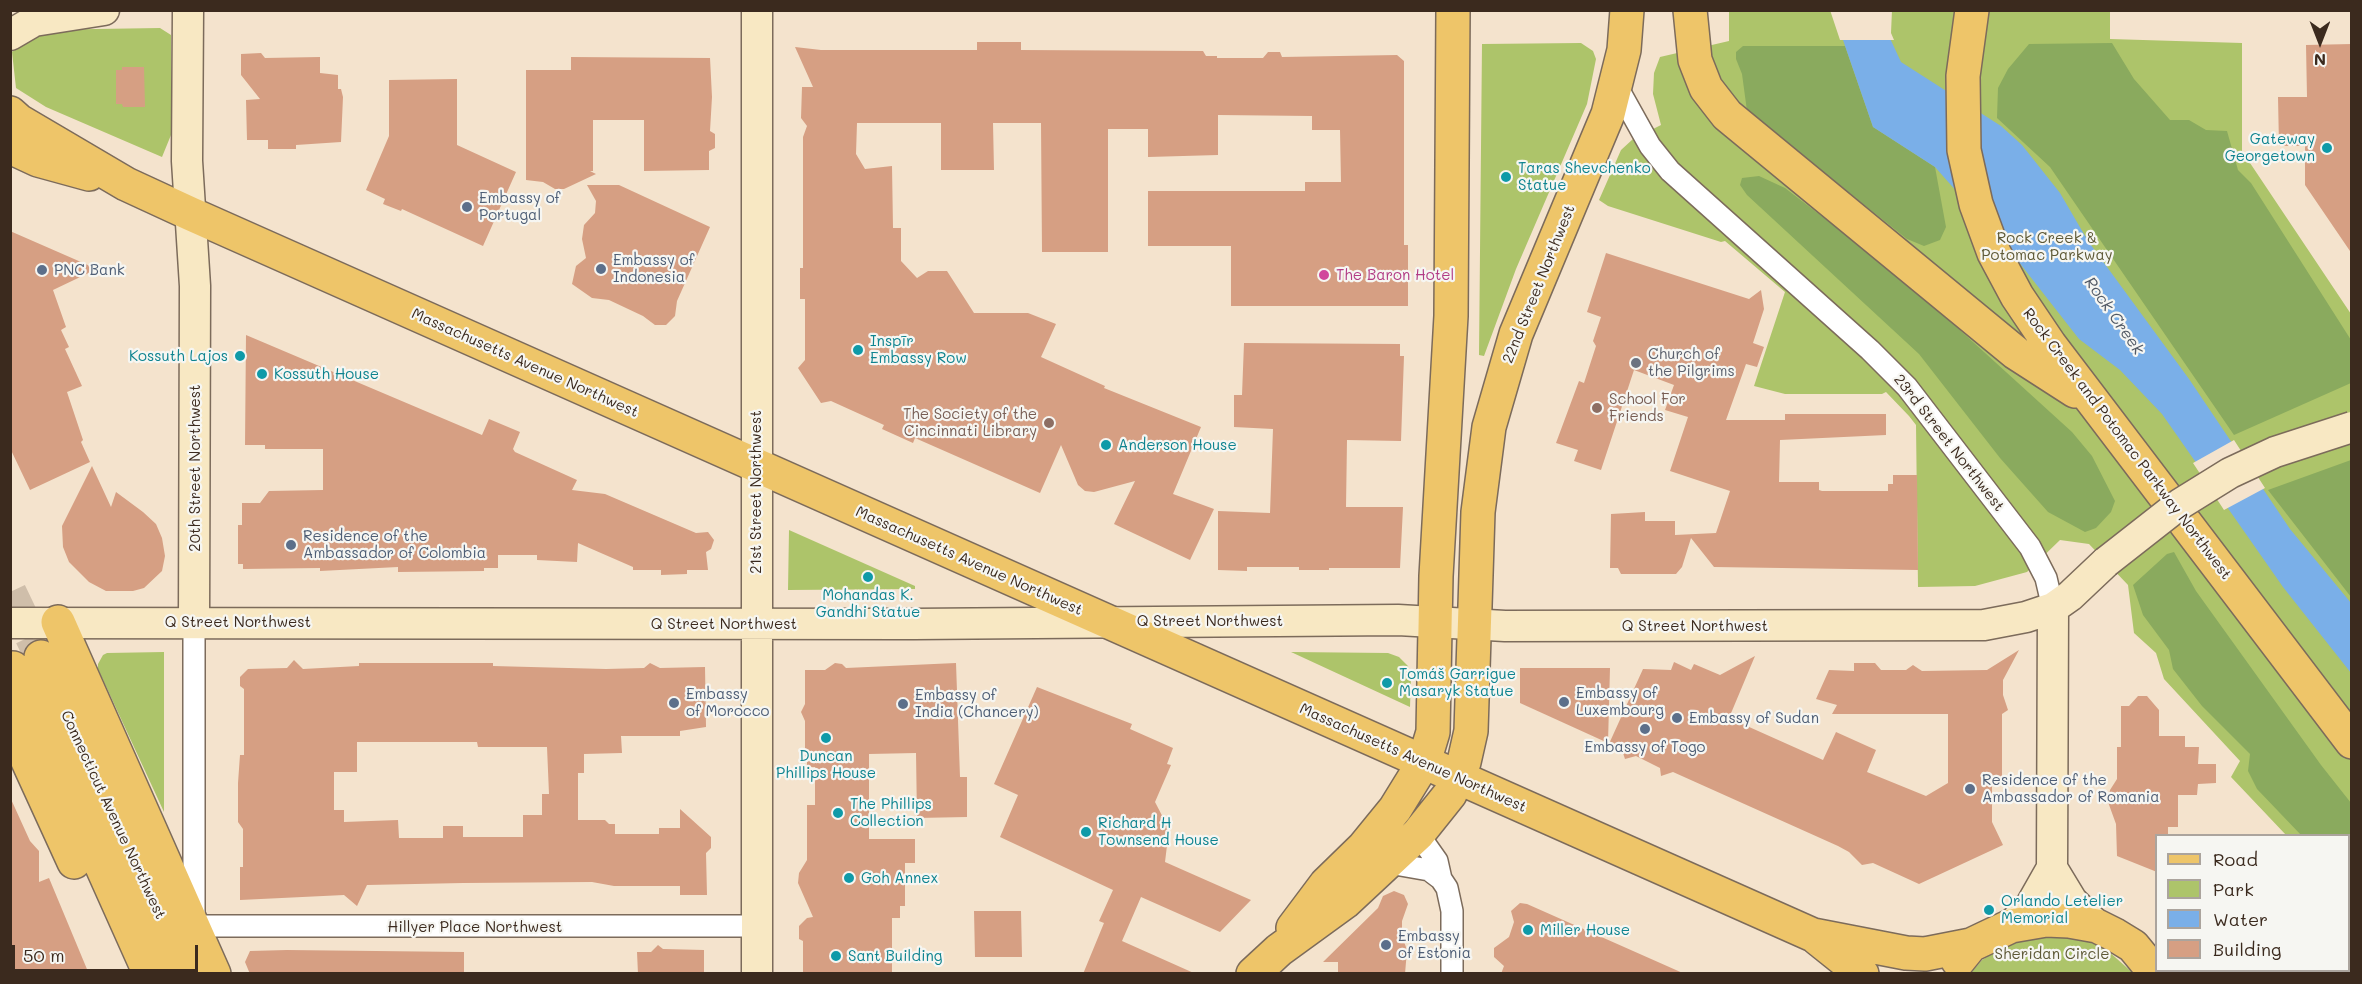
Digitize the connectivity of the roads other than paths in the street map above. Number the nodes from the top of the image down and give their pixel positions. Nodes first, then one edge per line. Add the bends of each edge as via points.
1 (104, 10) edge
2 (188, 10) edge
3 (757, 10) edge
4 (1453, 10) edge
5 (1627, 10) edge
6 (1690, 10) edge
7 (1972, 10) edge
8 (10, 36) edge
9 (1616, 85) junction
10 (10, 113) edge
11 (10, 147) edge
12 (126, 184) junction
13 (191, 214) junction
14 (2097, 405) junction
15 (2352, 427) edge
16 (1446, 434) junction
17 (1487, 437) junction
18 (756, 465) junction
19 (2053, 608) junction
20 (1102, 621) junction
21 (58, 622) junction
22 (195, 622) junction
23 (1435, 622) junction
24 (10, 623) edge
25 (756, 624) junction
26 (1474, 624) junction
27 (10, 722) edge
28 (2352, 742) edge
29 (1424, 762) junction
30 (1458, 778) junction
31 (1418, 834) junction
32 (1389, 863) junction
33 (2052, 868) junction
34 (1440, 879) junction
35 (194, 926) junction
36 (757, 926) junction
37 (2011, 926) junction
38 (2097, 926) junction
39 (1813, 935) junction
40 (1971, 945) junction
41 (1279, 950) junction
42 (125, 974) edge
43 (150, 974) edge
44 (186, 974) edge
45 (214, 974) edge
46 (757, 974) edge
47 (1253, 974) edge
48 (1452, 974) edge
49 (1862, 974) edge
50 (1948, 974) edge
51 (2156, 974) edge

1 - 8 main road via 34,21
2 - 13 main road, 20th Street Northwest via 187,161
3 - 18 main road, 21st Street Northwest
4 - 16 main road via 1451,316
5 - 9 main road, 22nd Street Northwest
6 - 14 main road via 1695,60 1706,88 1728,115 2016,353
7 - 14 main road, Rock Creek and Potomac Parkway Northwest via 1963,76 1964,150 1983,228 2033,322
9 - 17 main road, 22nd Street Northwest via 1598,143 1516,334
9 - 19 street, 23rd Street Northwest via 1650,146 1670,171 1870,350 1912,393 2030,547 2046,578
10 - 12 main road, Massachusetts Avenue Northwest
11 - 12 main road, Massachusetts Avenue Northwest via 38,160
12 - 13 main road, Massachusetts Avenue Northwest
13 - 18 main road, Massachusetts Avenue Northwest
13 - 22 main road, 20th Street Northwest via 195,286
14 - 28 main road, Rock Creek and Potomac Parkway Northwest
15 - 19 main road, Q Street Northwest, bridge via 2275,452 2230,473 2181,504
16 - 17 main road
16 - 23 main road
17 - 26 main road, 22nd Street Northwest via 1478,512
18 - 20 main road, Massachusetts Avenue Northwest
18 - 25 main road, 21st Street Northwest
19 - 26 main road, Q Street Northwest via 1984,625
19 - 33 main road, 23rd Street Northwest
20 - 23 main road, Q Street Northwest
20 - 25 main road, Q Street Northwest
20 - 29 main road, Massachusetts Avenue Northwest
21 - 22 main road, Q Street Northwest
21 - 24 main road, Q Street Northwest
21 - 35 main road
22 - 25 main road, Q Street Northwest
22 - 35 street, 20th Street Northwest
23 - 26 main road, Q Street Northwest
23 - 29 main road via 1434,717
25 - 36 main road, 21st Street Northwest
26 - 30 main road, 22nd Street Northwest via 1471,731
27 - 42 main road
29 - 30 main road, Massachusetts Avenue Northwest
29 - 41 main road via 1395,809 1326,884
30 - 31 main road, 22nd Street Northwest
30 - 39 main road, Massachusetts Avenue Northwest
31 - 32 main road, 22nd Street Northwest
31 - 34 street via 1437,861
32 - 34 street via 1429,870
32 - 41 main road, 22nd Street Northwest via 1345,902
33 - 37 main road, 23rd Street Northwest via 2031,905
33 - 38 main road via 2072,901
34 - 48 street via 1451,903
35 - 36 street, Hillyer Place Northwest
35 - 45 main road
36 - 46 main road, 21st Street Northwest
37 - 38 main road via 2046,920
37 - 40 main road
38 - 51 main road via 2133,946
39 - 40 main road, Massachusetts Avenue Northwest via 1906,953 1925,954
39 - 49 main road, Massachusetts Avenue Northwest
40 - 50 main road
41 - 47 main road
43 - 44 main road, Connecticut Avenue Northwest via 27,663

